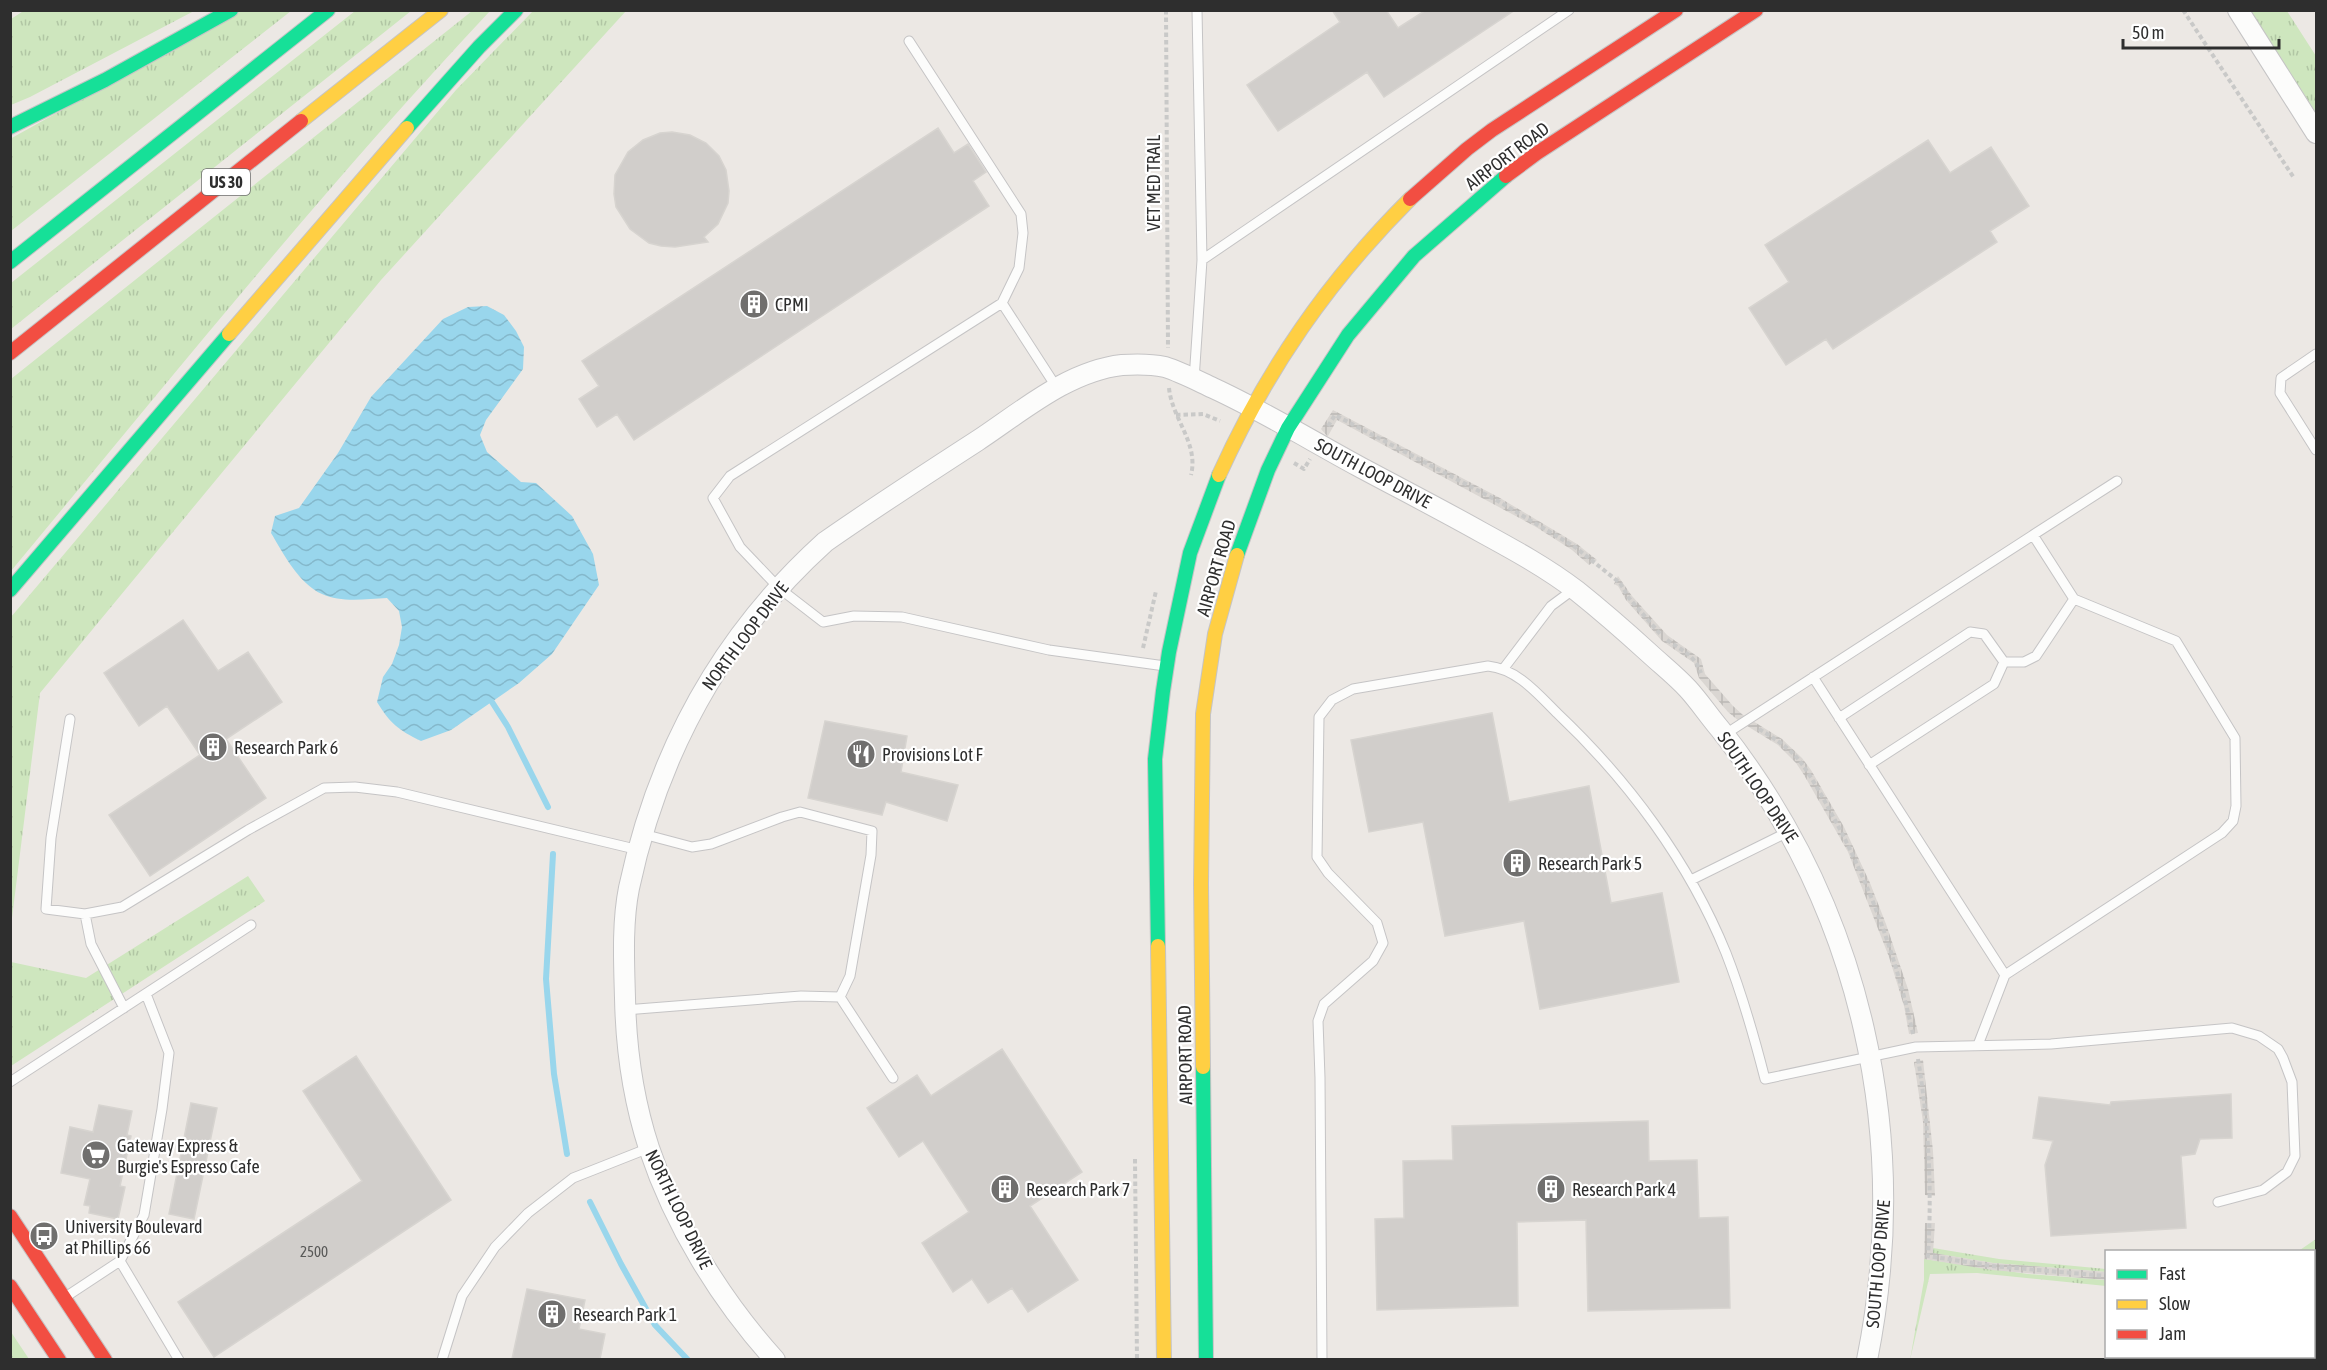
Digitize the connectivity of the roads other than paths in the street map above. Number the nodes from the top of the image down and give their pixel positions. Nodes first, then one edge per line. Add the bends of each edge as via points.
1 (231, 10) edge
2 (328, 10) edge
3 (441, 10) edge
4 (516, 10) edge
5 (1197, 10) edge
6 (1569, 10) edge
7 (1676, 10) edge
8 (1756, 10) edge
9 (2238, 10) edge
10 (909, 41) dead end
11 (13, 126) edge
12 (2316, 133) edge
13 (1202, 260) junction
14 (10, 262) edge
15 (1002, 303) junction
16 (10, 353) edge
17 (2316, 354) edge
18 (1194, 380) junction
19 (1057, 388) junction
20 (1253, 407) junction
21 (1288, 428) junction
22 (2316, 450) edge
23 (2117, 481) dead end
24 (2033, 535) junction
25 (779, 588) junction
26 (1574, 589) junction
27 (10, 590) edge
28 (2074, 600) junction
29 (2004, 662) junction
30 (1166, 666) junction
31 (1504, 668) junction
32 (1812, 677) junction
33 (70, 718) dead end
34 (1839, 718) junction
35 (1724, 735) junction
36 (1869, 765) junction
37 (1790, 831) junction
38 (641, 842) junction
39 (1690, 880) junction
40 (85, 914) junction
41 (251, 925) dead end
42 (2005, 975) junction
43 (146, 994) junction
44 (840, 997) junction
45 (124, 1008) junction
46 (625, 1010) junction
47 (1978, 1045) junction
48 (1870, 1057) junction
49 (893, 1078) dead end
50 (10, 1082) edge
51 (649, 1148) junction
52 (2218, 1203) dead end
53 (10, 1216) edge
54 (120, 1261) junction
55 (10, 1286) edge
56 (63, 1298) junction
57 (59, 1359) edge
58 (105, 1359) edge
59 (179, 1359) edge
60 (442, 1359) edge
61 (775, 1359) edge
62 (1164, 1359) edge
63 (1206, 1359) edge
64 (1322, 1359) edge
65 (1867, 1359) edge

1 - 11 main road
2 - 14 main road
3 - 16 main road, US 30
4 - 27 main road via 342,202
5 - 13 lane
6 - 13 lane
7 - 20 main road, AIRPORT ROAD via 1509,119 1426,185 1344,269 1287,345
8 - 21 main road, AIRPORT ROAD via 1537,153 1414,256 1348,334
9 - 12 street
10 - 15 lane via 1021,214 1019,268
13 - 18 lane
15 - 19 lane
15 - 25 lane via 730,476 713,498 740,547
17 - 22 lane via 2280,378 2280,393
18 - 19 street, NORTH LOOP DRIVE via 1168,368 1125,364
18 - 20 street, NORTH LOOP DRIVE
19 - 25 street, NORTH LOOP DRIVE via 825,542
20 - 21 street, SOUTH LOOP DRIVE
20 - 30 main road, AIRPORT ROAD via 1229,450 1191,548
21 - 26 street, SOUTH LOOP DRIVE via 1520,553
21 - 63 main road, AIRPORT ROAD via 1268,470 1230,574 1215,634 1203,714
23 - 24 lane
24 - 28 lane
24 - 32 lane
25 - 30 lane via 823,622 854,616 902,617 1049,650
25 - 38 street, NORTH LOOP DRIVE via 720,663 692,709 667,760
26 - 31 lane via 1551,606
26 - 35 street, SOUTH LOOP DRIVE via 1687,687
28 - 29 lane via 2036,656 2024,662
28 - 42 lane via 2176,641 2235,738 2236,806 2233,821 2222,833
29 - 34 lane via 1984,634 1970,632
29 - 36 lane via 1994,684
30 - 62 main road, AIRPORT ROAD via 1155,759
31 - 39 lane via 1530,686 1583,737 1645,810
31 - 64 lane via 1488,666 1353,689 1332,700 1319,717 1317,857 1377,923 1383,943 1373,961 1324,1004 1318,1021
32 - 34 lane
32 - 35 lane
33 - 40 lane via 51,838 46,909
34 - 36 lane
35 - 37 street, SOUTH LOOP DRIVE
36 - 42 lane
37 - 39 lane
37 - 48 street, SOUTH LOOP DRIVE via 1840,942 1857,995
38 - 40 lane via 397,792 324,788 122,907
38 - 44 lane via 692,847 711,844 800,812 872,831 850,976
38 - 46 street, NORTH LOOP DRIVE via 626,919
39 - 48 lane via 1725,952 1766,1079
40 - 45 lane via 91,944
41 - 43 lane
42 - 47 lane
43 - 45 lane
43 - 54 lane via 169,1053 144,1215
44 - 46 lane via 801,996
44 - 49 lane
45 - 50 lane
46 - 51 street, NORTH LOOP DRIVE via 636,1100
47 - 48 lane via 1916,1047
47 - 52 lane via 2051,1044 2232,1028 2259,1036 2278,1049 2292,1082 2295,1156 2287,1172 2263,1190
48 - 65 street, SOUTH LOOP DRIVE via 1881,1130 1884,1223 1877,1304
51 - 60 lane via 573,1178 528,1213 495,1247 462,1296
51 - 61 street, NORTH LOOP DRIVE via 691,1242 720,1290
53 - 56 main road
54 - 56 lane
54 - 59 lane
55 - 57 main road
56 - 58 main road

